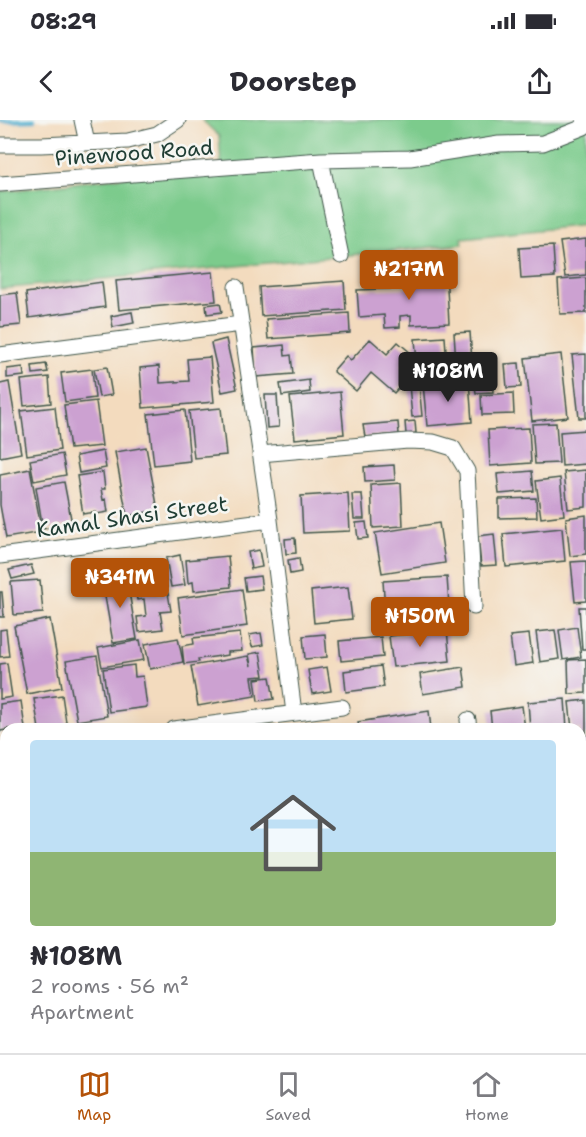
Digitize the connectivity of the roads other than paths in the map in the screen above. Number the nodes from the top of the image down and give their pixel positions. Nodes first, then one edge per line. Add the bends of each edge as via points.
1 (178, 120) edge
2 (83, 123) edge
3 (585, 126) edge
4 (87, 143) junction
5 (0, 145) edge
6 (321, 160) junction
7 (0, 184) edge
8 (341, 256) dead end
9 (236, 287) dead end
10 (241, 324) junction
11 (0, 355) edge
12 (260, 454) junction
13 (270, 520) junction
14 (0, 556) edge
15 (474, 607) dead end
16 (342, 707) dead end
17 (294, 713) junction
18 (219, 723) edge

1 - 4 street via 158,134 128,141
2 - 4 street
3 - 6 street, Pinewood Road via 543,143 499,144 410,158
4 - 5 street
6 - 7 street, Pinewood Road
6 - 8 street
9 - 10 street
10 - 11 street
10 - 12 street
12 - 13 street
12 - 15 street via 408,441 453,448 467,471
13 - 14 street, Kamal Shasi Street
13 - 17 street
16 - 17 street
17 - 18 street

